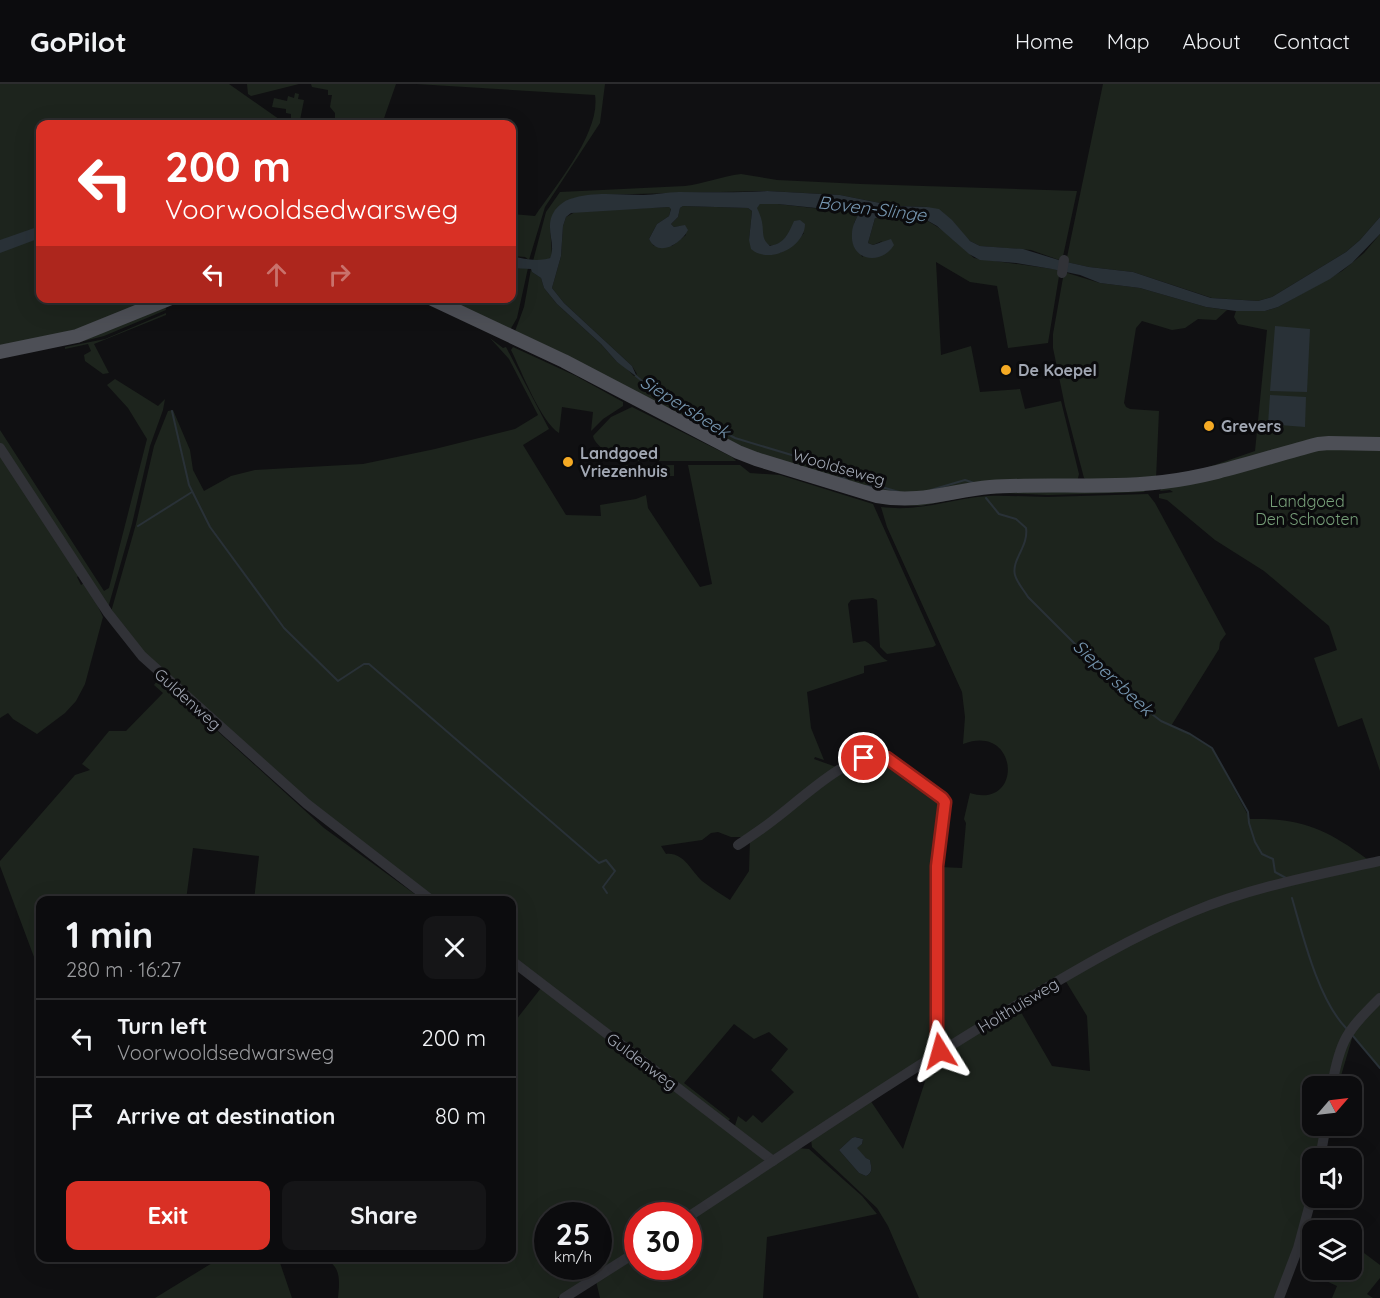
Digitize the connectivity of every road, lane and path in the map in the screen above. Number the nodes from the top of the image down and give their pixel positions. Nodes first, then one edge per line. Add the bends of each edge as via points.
1 (1064, 260) dead end
2 (1062, 273) dead end
3 (159, 303) edge
4 (441, 303) edge
5 (0, 352) edge
6 (1380, 444) edge
7 (0, 448) edge
8 (738, 844) dead end
9 (1380, 861) edge
10 (426, 896) edge
11 (516, 965) edge
12 (1380, 998) edge
13 (940, 1051) junction
14 (1334, 1076) edge
15 (773, 1161) junction
16 (702, 1208) edge
17 (1309, 1208) edge
18 (624, 1260) edge
19 (564, 1298) edge
20 (1279, 1298) edge

1 - 2 street
3 - 5 main road via 77,336
4 - 6 main road, Wooldseweg via 564,361 738,452 892,499 929,498 990,487 1160,483 1318,444
7 - 10 street, Guldenweg via 108,613 142,656 307,804
8 - 13 street via 837,771 871,756 893,761 942,798 945,802 937,866 936,933
9 - 13 street, Holthuisweg via 1288,882 1195,910 1152,929
11 - 15 street, Guldenweg
12 - 14 street via 1343,1041
13 - 15 street, Holthuisweg
15 - 16 street, Holthuisweg
17 - 20 street
18 - 19 street

